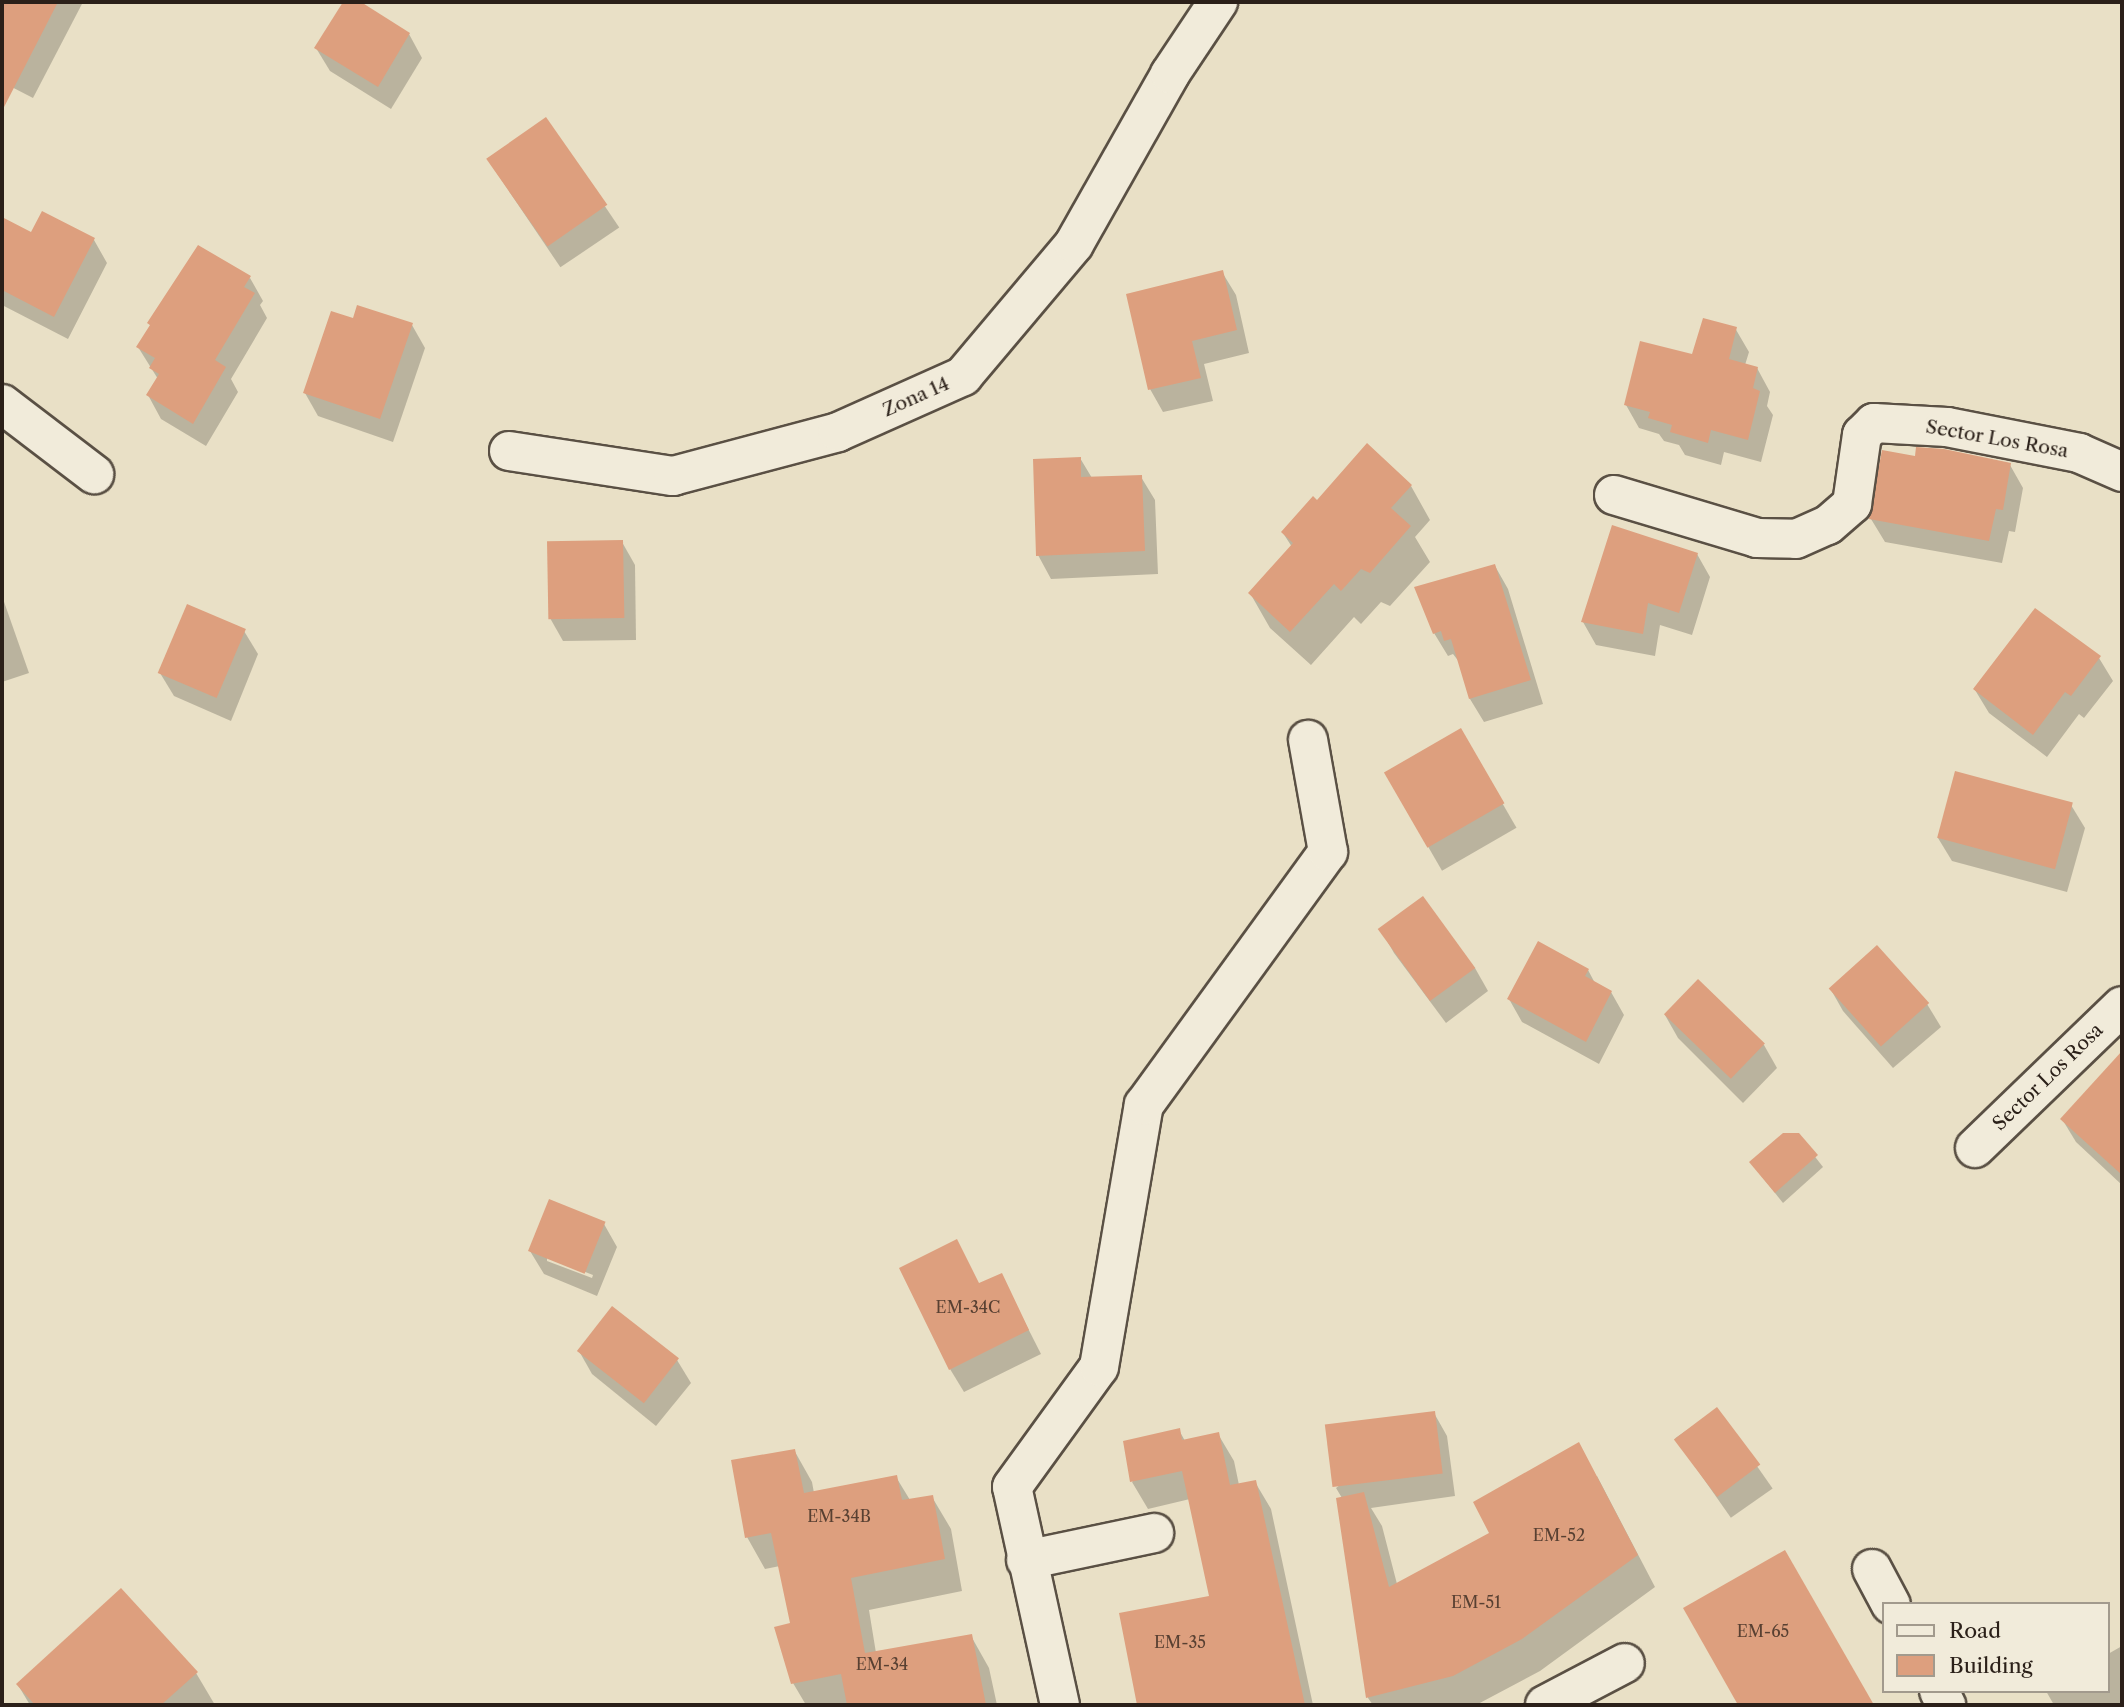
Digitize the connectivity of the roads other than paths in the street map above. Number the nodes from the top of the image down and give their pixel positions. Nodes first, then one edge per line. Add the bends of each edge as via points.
1 (1218, 2) edge
2 (2, 404) edge
3 (509, 451) dead end
4 (2122, 472) edge
5 (93, 474) dead end
6 (1614, 495) dead end
7 (1308, 740) dead end
8 (2122, 1006) edge
9 (1975, 1149) dead end
10 (1154, 1532) dead end
11 (1026, 1560) junction
12 (1872, 1569) dead end
13 (1890, 1602) edge
14 (1625, 1663) dead end
15 (1060, 1705) edge
16 (1545, 1705) edge

1 - 3 street, Zona 14 via 1170,74 1074,244 963,376 838,432 673,476
2 - 5 street
4 - 6 street, Sector Los Rosa via 2053,447 1947,427 1874,423 1862,435 1852,504 1828,525 1796,539 1756,538
7 - 11 street via 1328,852 1143,1105 1099,1367 1012,1487
8 - 9 street, Sector Los Rosa
10 - 11 street
11 - 15 street
12 - 13 street
14 - 16 street

